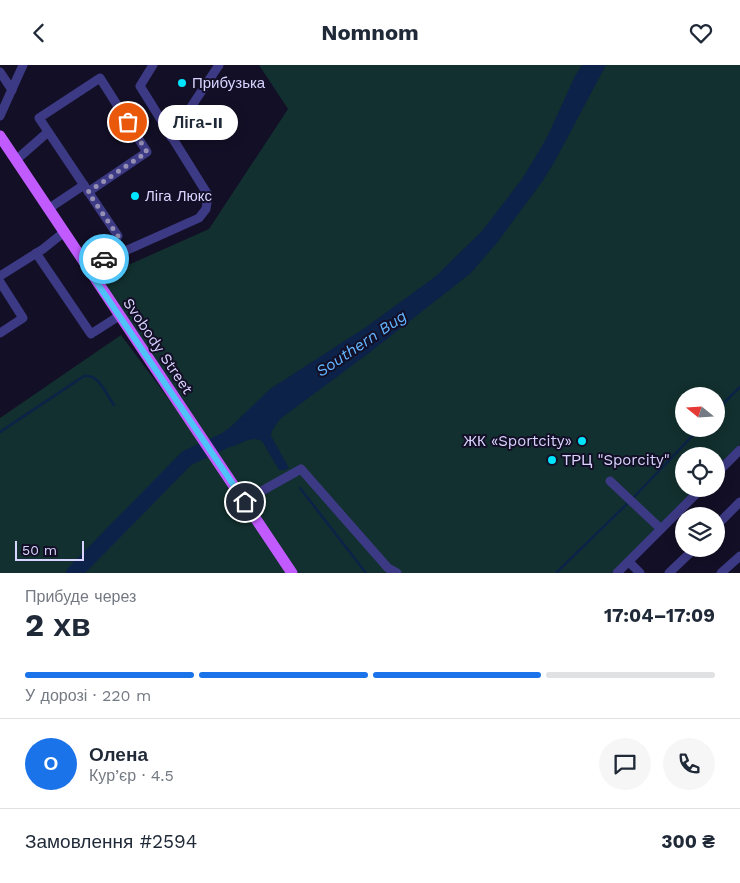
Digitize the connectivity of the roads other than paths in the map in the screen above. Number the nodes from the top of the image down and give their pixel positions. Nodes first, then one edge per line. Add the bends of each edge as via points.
1 (24, 65) edge
2 (153, 65) edge
3 (219, 65) edge
4 (0, 71) edge
5 (12, 90) junction
6 (0, 116) edge
7 (48, 132) junction
8 (0, 136) edge
9 (171, 137) junction
10 (16, 160) junction
11 (86, 188) junction
12 (48, 209) junction
13 (63, 233) junction
14 (36, 253) junction
15 (103, 261) junction
16 (87, 268) junction
17 (0, 276) edge
18 (0, 282) edge
19 (119, 316) junction
20 (0, 333) edge
21 (738, 455) edge
22 (725, 466) edge
23 (610, 481) dead end
24 (693, 497) edge
25 (245, 502) junction
26 (740, 502) edge
27 (725, 517) edge
28 (661, 529) junction
29 (740, 556) edge
30 (686, 557) edge
31 (628, 562) junction
32 (292, 573) edge
33 (397, 573) edge
34 (617, 573) edge
35 (640, 573) edge
36 (669, 573) edge
37 (722, 573) edge

1 - 5 street
2 - 9 street via 140,86
3 - 9 street
4 - 5 street
5 - 6 street
7 - 10 street
7 - 11 street
7 - 11 street via 39,118 100,78 147,152
8 - 10 main road, Svobody Street
9 - 15 street via 208,195 206,209 199,217
10 - 12 main road, Svobody Street
11 - 12 street
11 - 15 street via 118,236
12 - 13 main road, Svobody Street
13 - 14 street
13 - 16 main road, Svobody Street
14 - 17 street
14 - 19 street via 92,333
15 - 16 street
16 - 19 main road, Svobody Street
18 - 20 street via 23,318
19 - 25 main road, Svobody Street
21 - 22 street
23 - 28 street
24 - 28 street
25 - 32 main road, Svobody Street
25 - 33 street via 301,469 388,568
26 - 27 street
28 - 31 street
29 - 37 street
30 - 36 street
31 - 34 street
31 - 35 street

